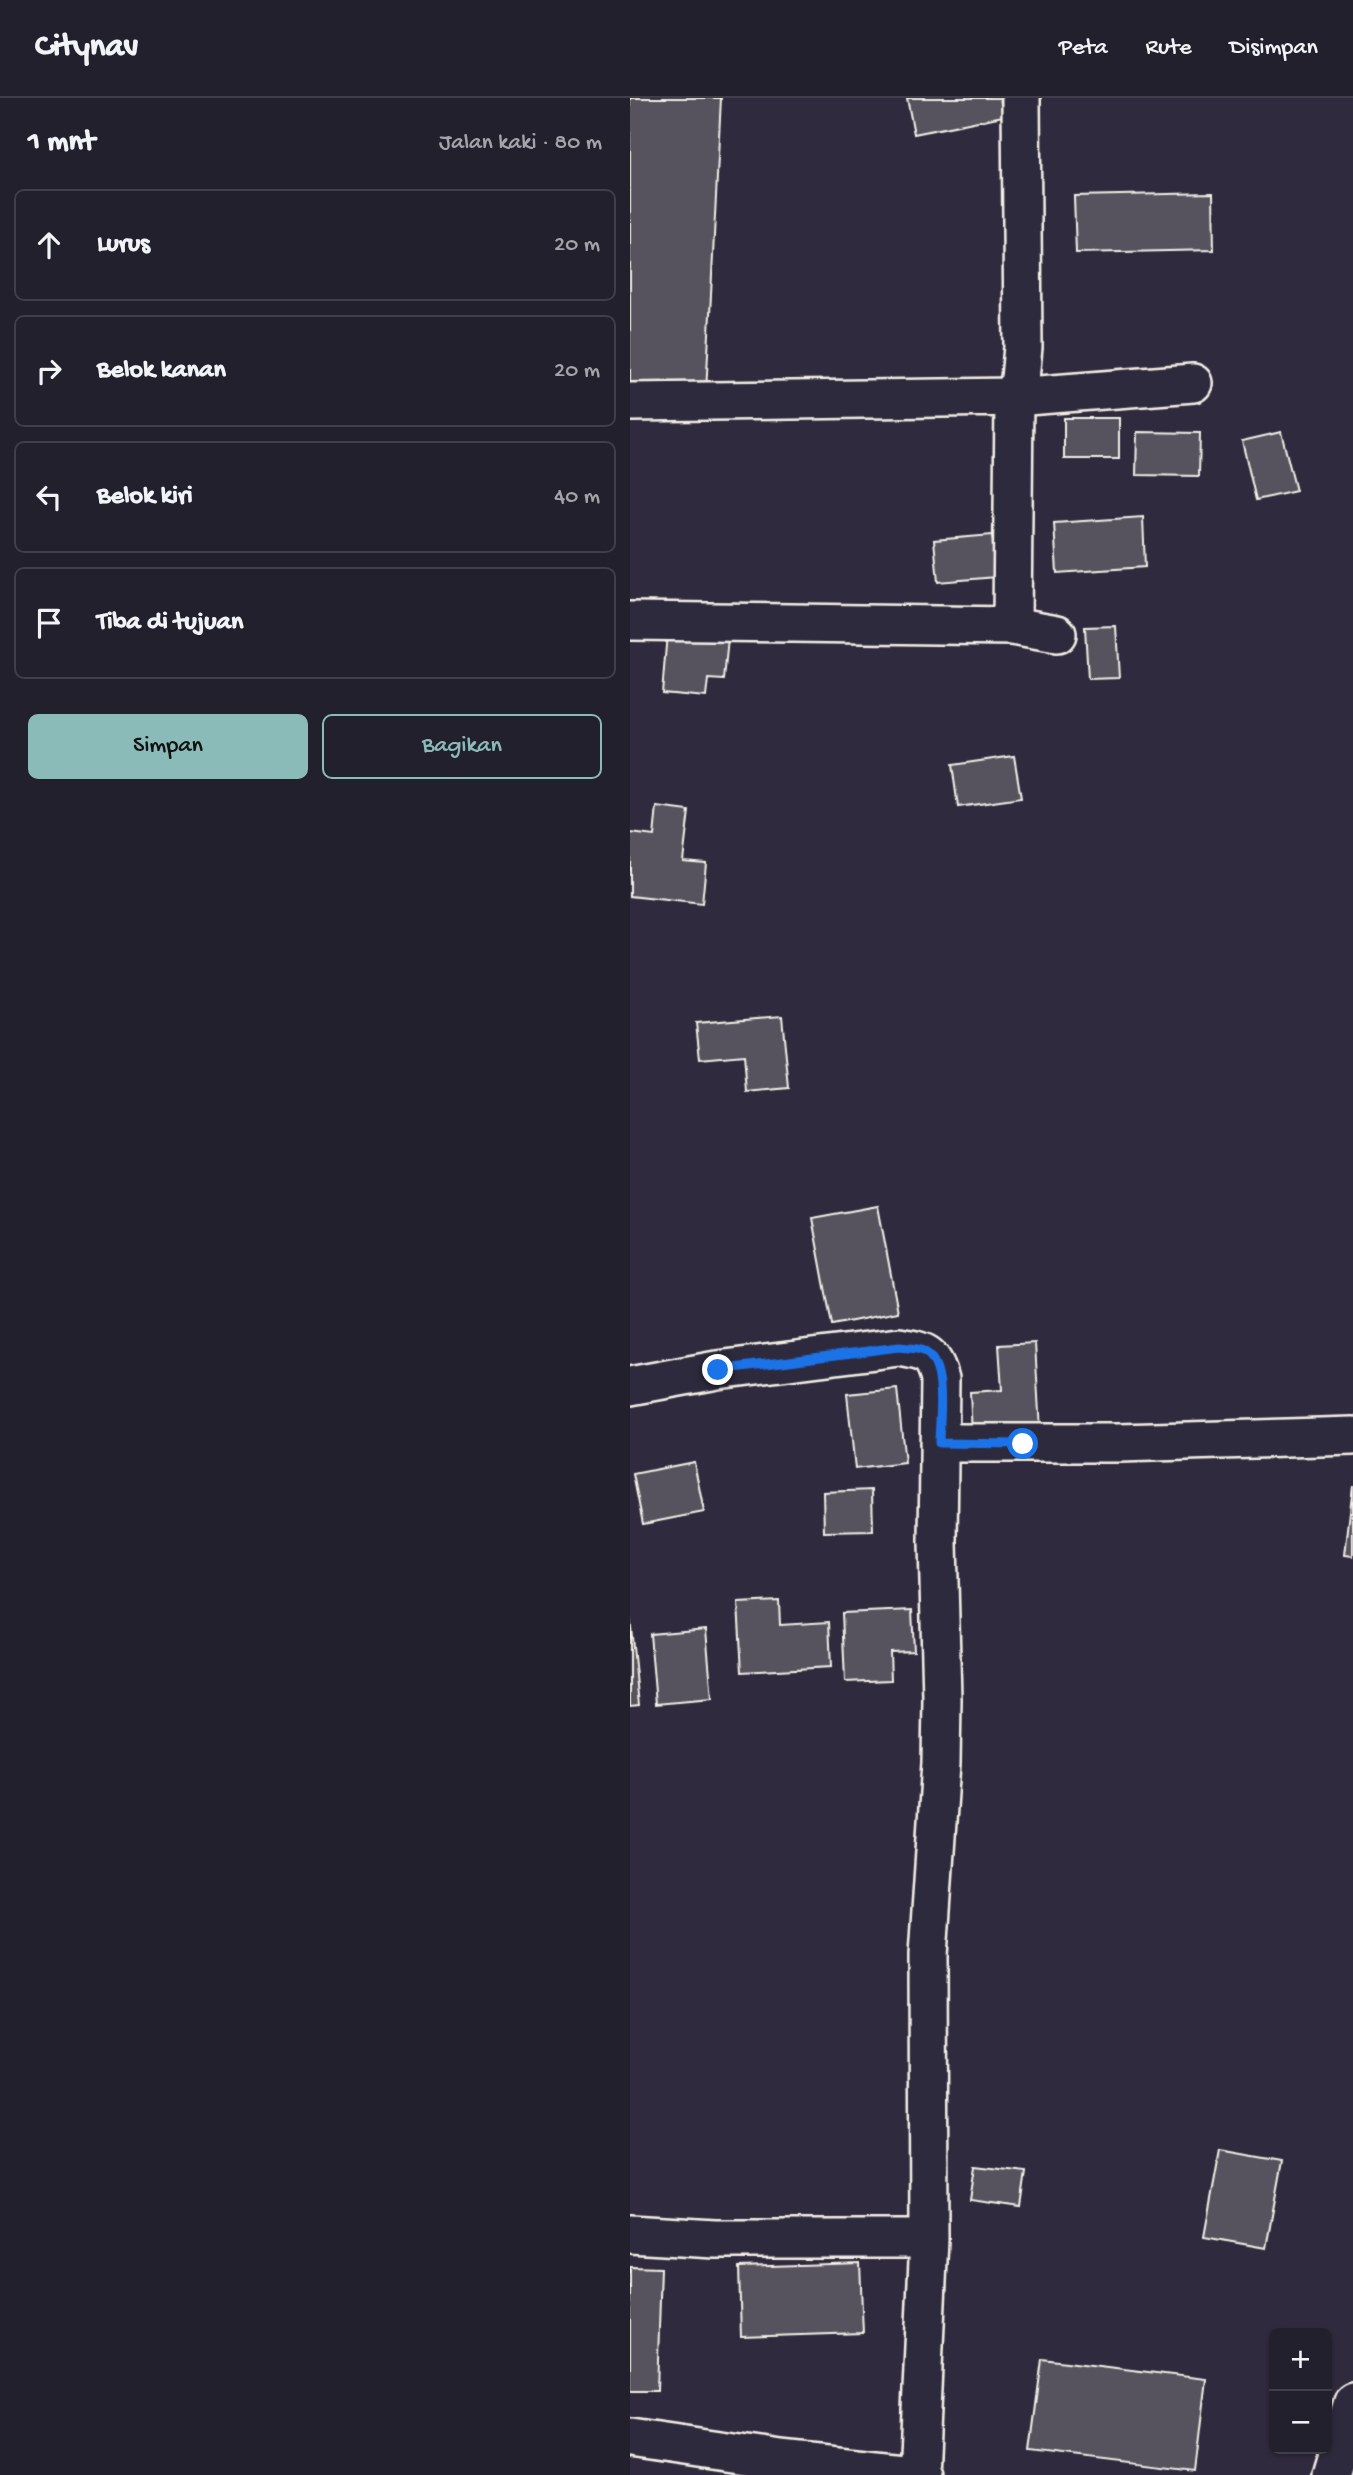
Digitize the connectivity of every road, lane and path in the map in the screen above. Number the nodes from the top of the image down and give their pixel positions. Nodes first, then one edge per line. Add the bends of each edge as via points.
1 (1021, 98) edge
2 (1193, 383) dead end
3 (1014, 397) junction
4 (630, 402) edge
5 (630, 621) edge
6 (1012, 626) junction
7 (1057, 634) dead end
8 (630, 1387) edge
9 (1353, 1436) edge
10 (939, 1443) junction
11 (630, 2234) edge
12 (929, 2239) junction
13 (1353, 2402) edge
14 (630, 2438) edge
15 (919, 2475) edge
16 (1331, 2475) edge

1 - 3 street via 1023,347
2 - 3 street
3 - 4 street
3 - 6 street
5 - 6 street
6 - 7 street
8 - 10 street via 823,1355 899,1347 923,1351 936,1363 940,1379
9 - 10 street
10 - 12 street via 942,1699 928,1955
11 - 12 street via 715,2239
12 - 15 street
13 - 16 street
14 - 15 street

